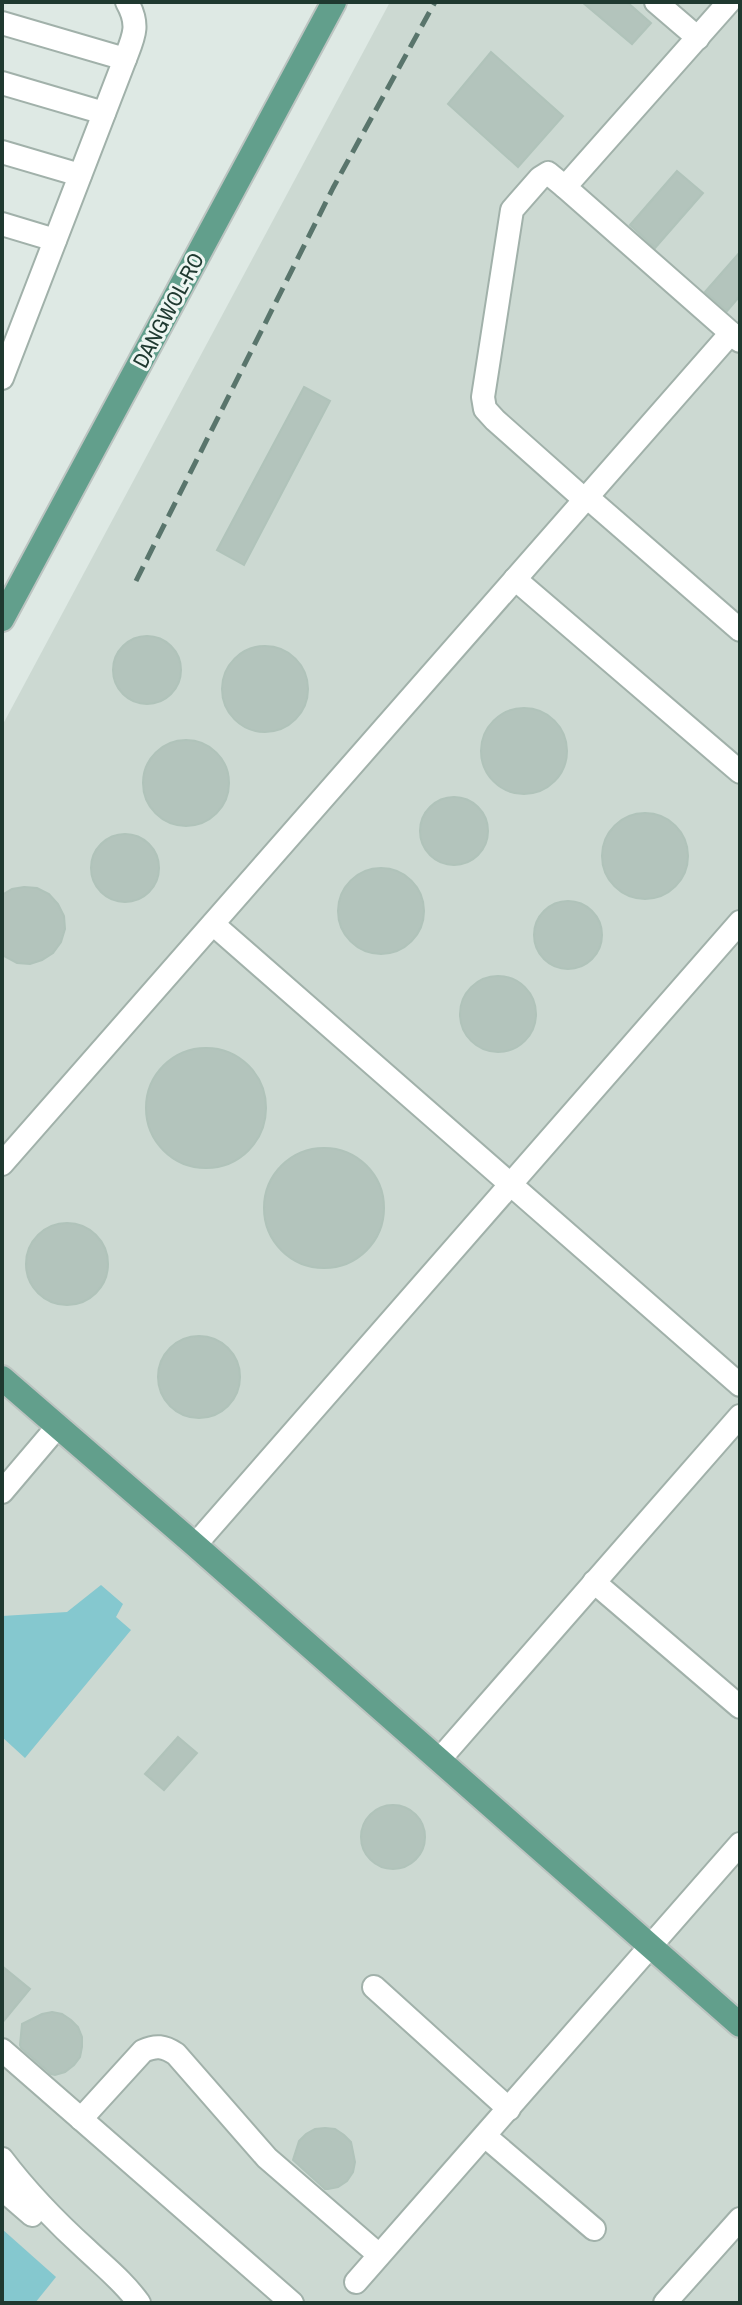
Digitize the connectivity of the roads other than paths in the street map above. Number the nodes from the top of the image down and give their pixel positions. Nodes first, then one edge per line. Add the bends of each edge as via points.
1 (127, 2) edge
2 (334, 2) edge
3 (656, 2) edge
4 (723, 4) edge
5 (2, 23) edge
6 (698, 38) junction
7 (125, 59) junction
8 (2, 83) edge
9 (104, 113) junction
10 (2, 152) edge
11 (80, 175) junction
12 (565, 187) junction
13 (2, 224) edge
14 (55, 240) junction
15 (736, 337) edge
16 (2, 378) edge
17 (586, 498) junction
18 (515, 579) junction
19 (2, 619) edge
20 (740, 630) edge
21 (740, 772) edge
22 (740, 922) edge
23 (213, 924) junction
24 (2, 1164) edge
25 (510, 1184) junction
26 (2, 1378) edge
27 (740, 1385) edge
28 (740, 1416) edge
29 (58, 1426) junction
30 (2, 1492) edge
31 (195, 1545) junction
32 (594, 1582) junction
33 (740, 1707) edge
34 (439, 1760) junction
35 (740, 1844) edge
36 (651, 1947) junction
37 (374, 1987) dead end
38 (740, 2025) edge
39 (2, 2050) edge
40 (509, 2109) junction
41 (81, 2119) junction
42 (485, 2136) junction
43 (2, 2159) edge
44 (2, 2189) edge
45 (740, 2219) edge
46 (594, 2229) dead end
47 (379, 2255) junction
48 (356, 2282) dead end
49 (132, 2303) edge
50 (139, 2303) edge
51 (292, 2303) edge
52 (665, 2303) edge

1 - 7 lane via 136,31
2 - 19 main road, DANGWOL-RO
3 - 6 lane
4 - 6 lane
5 - 7 lane
6 - 12 lane
7 - 9 lane
8 - 9 lane
9 - 11 lane
10 - 11 lane
11 - 14 lane
12 - 15 lane
12 - 17 lane via 548,173 512,210 483,397 495,420
13 - 14 lane
14 - 16 lane
15 - 17 lane
17 - 18 lane
17 - 20 lane
18 - 21 lane
18 - 23 lane
22 - 25 lane
23 - 24 lane
23 - 25 lane
25 - 27 lane
25 - 31 lane
26 - 29 main road
28 - 32 lane
29 - 30 lane
29 - 31 main road
31 - 34 main road
32 - 33 lane
32 - 34 lane
34 - 36 main road
35 - 36 lane
36 - 38 main road
36 - 40 lane
37 - 40 lane
39 - 41 lane
40 - 42 lane
41 - 47 lane via 143,2051 166,2048 267,2158
41 - 51 lane
42 - 46 lane
42 - 47 lane
43 - 50 lane
44 - 49 lane
45 - 52 lane
47 - 48 lane

